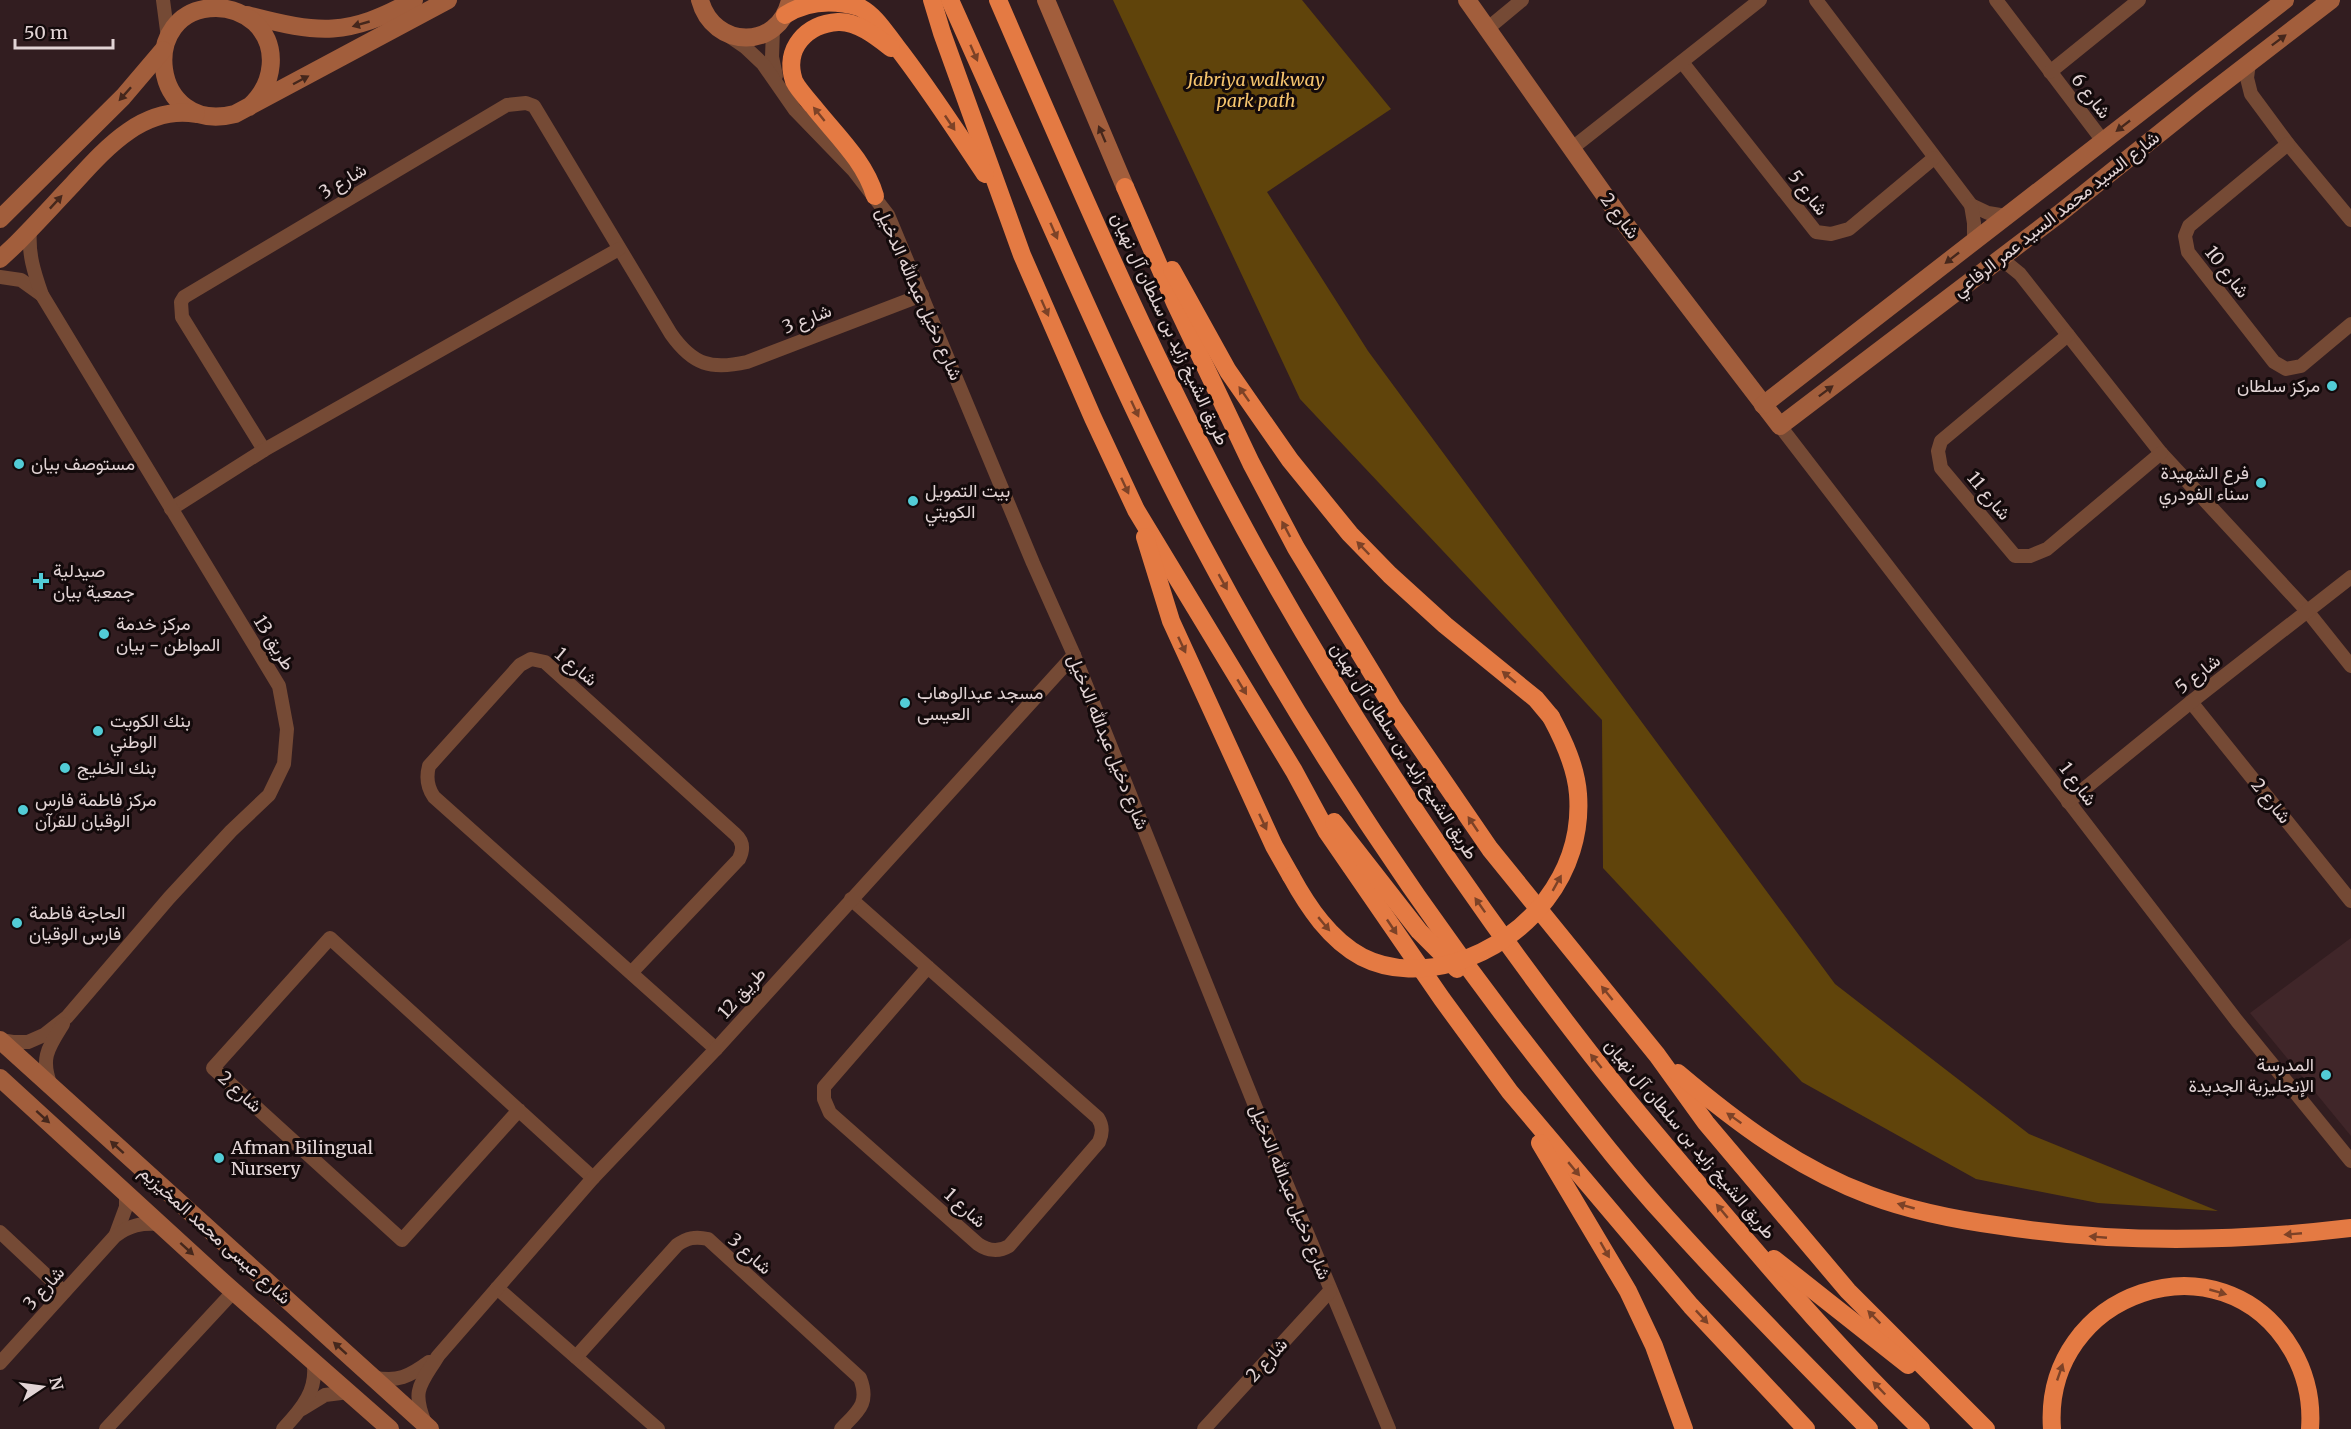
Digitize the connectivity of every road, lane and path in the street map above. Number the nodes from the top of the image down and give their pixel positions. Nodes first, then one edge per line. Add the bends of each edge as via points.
1 (163, 0) edge
2 (414, 0) edge
3 (448, 0) edge
4 (932, 0) edge
5 (950, 0) edge
6 (998, 0) edge
7 (1046, 0) edge
8 (1467, 0) edge
9 (1522, 0) edge
10 (1760, 0) edge
11 (1816, 0) edge
12 (1996, 0) edge
13 (2139, 0) edge
14 (2285, 0) edge
15 (2300, 0) edge
16 (2331, 0) edge
17 (698, 3) edge
18 (229, 7) edge
19 (783, 14) edge
20 (1487, 28) junction
21 (724, 33) junction
22 (166, 44) junction
23 (906, 59) junction
24 (1682, 62) junction
25 (2249, 63) junction
26 (2050, 72) junction
27 (779, 84) junction
28 (2219, 87) junction
29 (2251, 93) junction
30 (2157, 99) junction
31 (2200, 101) junction
32 (249, 107) junction
33 (200, 115) junction
34 (2103, 141) junction
35 (2288, 144) junction
36 (1571, 149) junction
37 (1934, 158) junction
38 (1125, 188) junction
39 (875, 196) junction
40 (999, 196) junction
41 (1971, 205) junction
42 (2059, 214) junction
43 (2006, 216) junction
44 (0, 219) edge
45 (2351, 220) edge
46 (30, 230) junction
47 (1974, 241) junction
48 (2018, 244) junction
49 (619, 249) junction
50 (0, 259) edge
51 (1995, 262) junction
52 (2020, 274) junction
53 (0, 277) edge
54 (42, 295) junction
55 (922, 295) junction
56 (2351, 324) edge
57 (2068, 335) junction
58 (1763, 405) junction
59 (1779, 426) junction
60 (264, 450) junction
61 (2161, 453) junction
62 (171, 508) junction
63 (1137, 510) junction
64 (2351, 577) edge
65 (2308, 612) junction
66 (1074, 655) junction
67 (2351, 666) edge
68 (2191, 702) junction
69 (1294, 771) junction
70 (2068, 802) junction
71 (851, 899) junction
72 (2351, 901) edge
73 (928, 967) junction
74 (631, 973) junction
75 (1502, 1014) junction
76 (67, 1017) junction
77 (0, 1040) edge
78 (716, 1049) junction
79 (1657, 1055) junction
80 (0, 1078) edge
81 (51, 1087) junction
82 (1510, 1092) junction
83 (519, 1110) junction
84 (2351, 1161) edge
85 (593, 1178) junction
86 (126, 1193) junction
87 (159, 1224) junction
88 (2351, 1228) edge
89 (0, 1232) edge
90 (1739, 1232) junction
91 (115, 1236) junction
92 (273, 1287) junction
93 (497, 1288) junction
94 (234, 1291) junction
95 (1330, 1291) junction
96 (64, 1292) junction
97 (256, 1310) junction
98 (438, 1356) junction
99 (576, 1356) junction
100 (313, 1360) junction
101 (0, 1364) edge
102 (373, 1377) junction
103 (349, 1392) junction
104 (301, 1410) junction
105 (1980, 1424) edge
106 (428, 1427) edge
107 (106, 1429) edge
108 (283, 1429) edge
109 (390, 1429) edge
110 (658, 1429) edge
111 (841, 1429) edge
112 (1204, 1429) edge
113 (1389, 1429) edge
114 (1684, 1429) edge
115 (1806, 1429) edge
116 (1869, 1429) edge
117 (1921, 1429) edge
118 (2052, 1429) edge
119 (2310, 1429) edge

1 - 22 street
2 -> 18 street via 361,25 325,30 288,25
32 -> 3 street
4 - 40 highway
5 -> 75 highway via 1100,335 1198,538 1290,700 1393,861
90 -> 6 highway, طريق الشيخ زايد بن سلطان آل نهيان via 1587,1049 1499,932 1333,683 1256,550 1145,332
38 -> 7 street
8 - 20 street, شارع 2
9 - 20 street
10 - 24 street
11 - 37 street
12 - 26 street, شارع 6
13 - 26 street, شارع 6
14 - 30 street, شارع السيد محمد السيد عمر الرفاعي
15 - 31 street via 2192,86 2187,94 2191,100
25 -> 16 street, شارع السيد محمد السيد عمر الرفاعي
17 - 21 street
18 - 22 street via 192,13 178,24
18 - 32 street via 252,21 266,38 271,59 268,81
19 - 21 street via 754,37
19 - 23 highway via 815,2 847,3 879,24
19 - 27 street, شارع دخيل عبدالله الدخيل via 772,57
20 - 36 street, شارع 2
21 - 27 street, شارع دخيل عبدالله الدخيل via 764,64
22 - 33 street via 163,71 169,90
22 -> 44 street via 123,97
39 -> 23 highway via 860,164 795,82 790,59 809,31 825,23 843,22 875,36
23 -> 40 highway
24 - 36 street
24 - 37 street, شارع 5 via 1816,232 1831,234 1849,229
25 - 28 street, شارع السيد محمد السيد عمر الرفاعي
25 - 29 street
26 - 34 street, شارع 6
27 - 39 street, شارع دخيل عبدالله الدخيل via 801,117
28 - 29 street via 2236,87
28 - 31 street, شارع السيد محمد السيد عمر الرفاعي
29 - 35 street
30 -> 34 street, شارع السيد محمد السيد عمر الرفاعي
30 - 42 street via 2170,104 2169,111 2072,188
31 - 42 street, شارع السيد محمد السيد عمر الرفاعي
32 - 33 street via 225,117
46 -> 33 street via 105,149 126,133 159,115
34 - 43 street, شارع السيد محمد السيد عمر الرفاعي
35 - 45 street
35 - 56 street, شارع 10 via 2189,226 2185,236 2188,252 2274,362 2286,369 2301,366
36 - 58 street, شارع 2
37 - 41 street
63 -> 38 highway, bridge via 1171,621 1274,846 1306,903 1338,940 1362,957 1386,966 1442,966 1498,944 1544,906 1570,853 1577,823 1573,766 1551,717 1536,699 1390,575 1312,489 1228,371
79 -> 38 highway via 1490,849 1392,706 1296,548 1251,463 1174,303
39 - 55 street, شارع دخيل عبدالله الدخيل via 888,215
40 -> 63 highway via 1026,266
41 - 43 street
41 - 47 street
42 - 48 street, شارع السيد محمد السيد عمر الرفاعي
43 - 47 street, شارع السيد محمد السيد عمر الرفاعي
46 - 50 street
46 - 54 street, طريق 13 via 32,269
47 -> 58 street, شارع السيد محمد السيد عمر الرفاعي
48 - 51 street, شارع السيد محمد السيد عمر الرفاعي
48 - 52 street
49 - 55 street, شارع 3 via 679,346 699,363 714,366 747,362
49 - 60 street
49 - 60 street, شارع 3 via 534,106 507,105 184,297 182,317
51 - 52 street
59 -> 51 street, شارع السيد محمد السيد عمر الرفاعي
52 - 57 street
53 - 54 street, طريق 13 via 21,280
54 - 62 street, طريق 13
55 - 66 street, شارع دخيل عبدالله الدخيل
57 - 61 street
57 - 61 street, شارع 11 via 1941,441 1941,468 2015,556 2030,556 2047,549
58 - 59 street, شارع 2
59 - 70 street, شارع 1
60 - 62 street
61 - 65 street
62 - 76 street, طريق 13 via 279,686 287,729 284,764 268,795 170,898
63 -> 69 highway
64 - 65 street, شارع 5
65 - 67 street
65 - 68 street, شارع 5
66 - 71 street, طريق 12
66 - 95 street, شارع دخيل عبدالله الدخيل
68 - 70 street, شارع 5
68 - 72 street, شارع 2
69 - 75 highway via 1419,931
69 -> 82 highway via 1327,832
70 - 84 street, شارع 1
71 - 73 street, شارع 1
71 - 78 street, طريق 12
73 - 73 street, شارع 1 via 1098,1118 1102,1127 1099,1142 1005,1249 978,1244 830,1113 824,1099 824,1087
74 - 74 street, شارع 1 via 434,797 429,788 429,766 523,662 531,659 545,662 741,842 739,858
74 - 78 street, شارع 1
75 - 116 highway via 1665,1216
76 - 77 street, طريق 13 via 28,1042
76 - 81 street, طريق 13 via 45,1059
77 - 81 street, شارع عيسى محمد المخيزيم
78 - 85 street, طريق 12
88 -> 79 highway via 2270,1236 2153,1240 2068,1235 1956,1219 1869,1196 1809,1168 1726,1113
105 -> 79 highway via 1848,1291 1706,1124
80 -> 86 street, شارع عيسى محمد المخيزيم
92 -> 81 street, شارع عيسى محمد المخيزيم
82 -> 114 highway via 1628,1291 1654,1346
82 -> 115 highway via 1692,1306
83 - 83 street, شارع 2 via 330,938 213,1068 402,1240
83 - 85 street, شارع 2
85 - 93 street, طريق 12
86 - 87 street, شارع عيسى محمد المخيزيم
86 - 91 street, شارع 3 via 126,1207
87 - 91 street, شارع 3 via 141,1223
87 -> 94 street, شارع عيسى محمد المخيزيم
89 - 96 street
90 - 105 highway
117 -> 90 highway, طريق الشيخ زايد بن سلطان آل نهيان via 1824,1330
91 - 96 street, شارع 3
92 - 97 street via 257,1293
102 -> 92 street, شارع عيسى محمد المخيزيم
93 - 98 street, طريق 12
93 - 99 street
94 - 97 street, شارع عيسى محمد المخيزيم
94 - 107 street
95 - 112 street, شارع 2
95 - 113 street, شارع دخيل عبدالله الدخيل
96 - 101 street, شارع 3
97 - 100 street, شارع عيسى محمد المخيزيم
98 - 102 street, طريق 12 via 407,1377
98 - 106 street, طريق 12 via 424,1375 417,1396
99 - 110 street
99 - 111 street, شارع 3 via 677,1245 687,1238 708,1239 860,1378 864,1401
100 - 103 street, شارع عيسى محمد المخيزيم
100 - 104 street via 315,1379
102 - 106 street, شارع عيسى محمد المخيزيم
103 - 104 street via 325,1395
103 - 109 street, شارع عيسى محمد المخيزيم
104 - 108 street
118 -> 119 highway via 2060,1372 2082,1332 2125,1299 2145,1291 2179,1286 2204,1288 2233,1297 2275,1326 2305,1379

